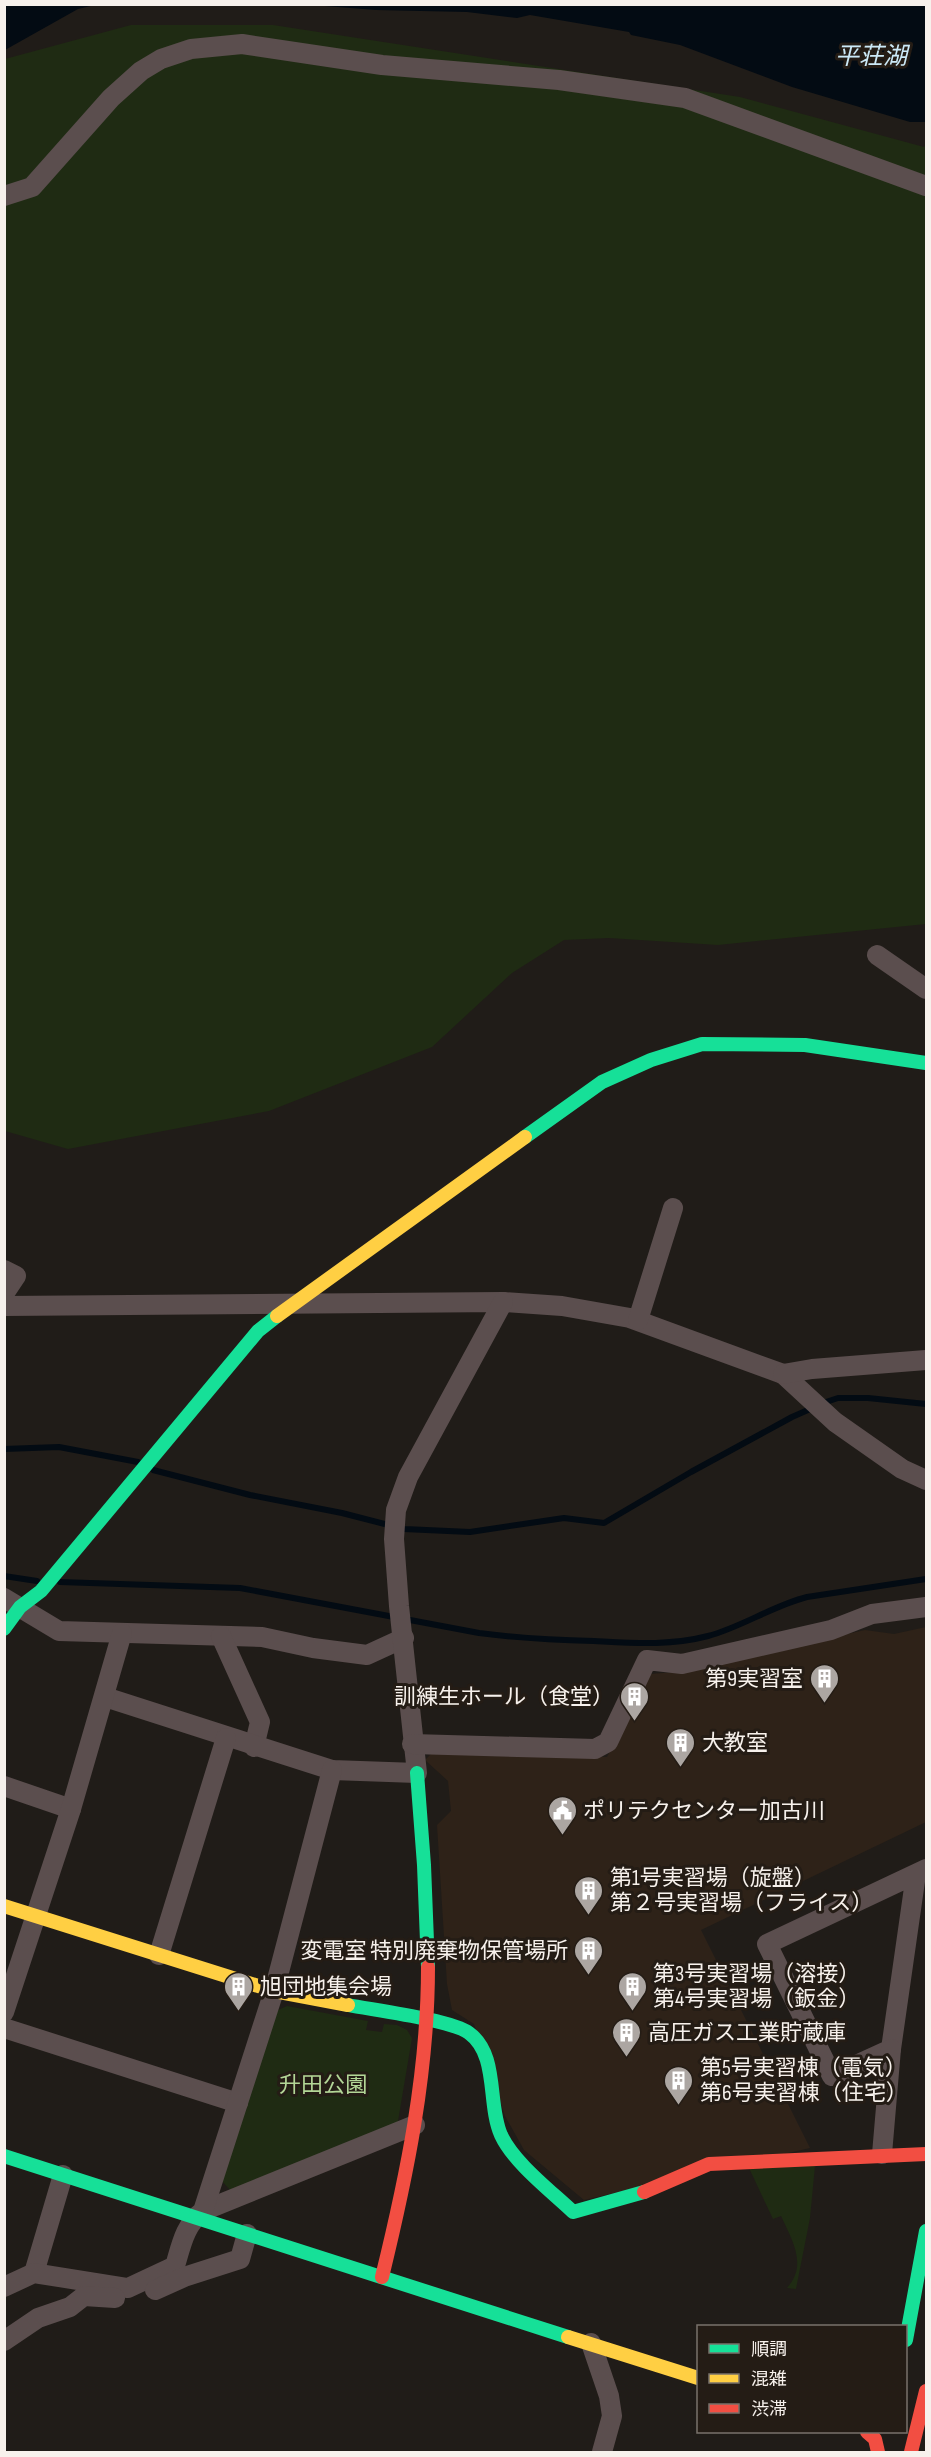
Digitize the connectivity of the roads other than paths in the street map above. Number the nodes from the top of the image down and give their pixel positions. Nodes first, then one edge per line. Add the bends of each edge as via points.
1 (927, 186) edge
2 (4, 196) edge
3 (877, 955) dead end
4 (927, 989) edge
5 (927, 1063) edge
6 (672, 1208) dead end
7 (4, 1270) edge
8 (4, 1294) edge
9 (503, 1302) junction
10 (291, 1304) junction
11 (4, 1305) edge
12 (638, 1320) junction
13 (927, 1360) edge
14 (783, 1374) junction
15 (927, 1480) edge
16 (12, 1603) edge
17 (927, 1607) edge
18 (4, 1629) edge
19 (122, 1633) junction
20 (221, 1636) junction
21 (404, 1638) junction
22 (105, 1697) junction
23 (226, 1738) junction
24 (412, 1743) junction
25 (254, 1747) junction
26 (332, 1770) junction
27 (417, 1773) junction
28 (4, 1786) edge
29 (71, 1809) junction
30 (921, 1871) edge
31 (4, 1906) edge
32 (35, 1916) junction
33 (159, 1955) junction
34 (274, 1991) junction
35 (4, 2012) edge
36 (426, 2020) junction
37 (4, 2028) edge
38 (891, 2049) junction
39 (238, 2103) junction
40 (415, 2125) junction
41 (882, 2154) junction
42 (927, 2154) edge
43 (4, 2156) edge
44 (63, 2175) junction
45 (199, 2214) junction
46 (927, 2231) edge
47 (248, 2234) junction
48 (34, 2273) junction
49 (382, 2277) junction
50 (4, 2287) edge
51 (907, 2335) edge
52 (4, 2341) edge
53 (591, 2343) junction
54 (697, 2377) edge
55 (927, 2391) edge
56 (868, 2433) edge
57 (884, 2433) edge
58 (602, 2452) edge
59 (878, 2452) edge
60 (911, 2452) edge

1 - 2 street via 685,98 559,80 382,65 242,44 191,49 141,71 111,98 32,187
3 - 4 street
5 - 10 street via 806,1045 702,1044 651,1060 602,1082
6 - 12 street
7 - 8 street via 16,1276
9 - 10 street
9 - 12 street via 562,1306
9 - 21 street via 408,1477 396,1510 394,1539
10 - 11 street
10 - 16 street via 258,1331 41,1591
12 - 14 street
13 - 14 street
14 - 15 street via 829,1417 902,1469
16 - 18 street
16 - 19 street via 59,1631
17 - 24 street via 872,1614 831,1630 682,1664 647,1660 608,1742 595,1749
19 - 20 street
19 - 22 street
20 - 21 street via 262,1637 367,1655
20 - 25 street via 260,1722
21 - 24 street
22 - 23 street
22 - 29 street
23 - 25 street
23 - 33 street
24 - 27 street
25 - 26 street
26 - 27 street
26 - 34 street
27 - 36 street via 427,1903
28 - 29 street
29 - 32 street
30 - 38 street
30 - 38 street via 767,1944 832,2076
31 - 32 street
32 - 33 street
32 - 35 street
33 - 34 street
34 - 36 street
34 - 39 street
36 - 40 street
36 - 41 street via 466,2031 483,2045 501,2135 525,2168 573,2212 646,2191 709,2164
37 - 39 street
38 - 41 street
39 - 45 street
40 - 45 street
40 - 49 street
41 - 42 street
43 - 44 street
44 - 45 street
44 - 48 street
45 - 47 street
45 - 48 street via 185,2233 175,2266 128,2288
46 - 51 street
47 - 49 street
47 - 52 street via 240,2259 184,2277 132,2300 84,2296 70,2307 38,2318
48 - 50 street
49 - 53 street
53 - 54 street
53 - 58 street via 612,2416
55 - 60 street
56 - 59 street via 875,2439
57 - 59 street

